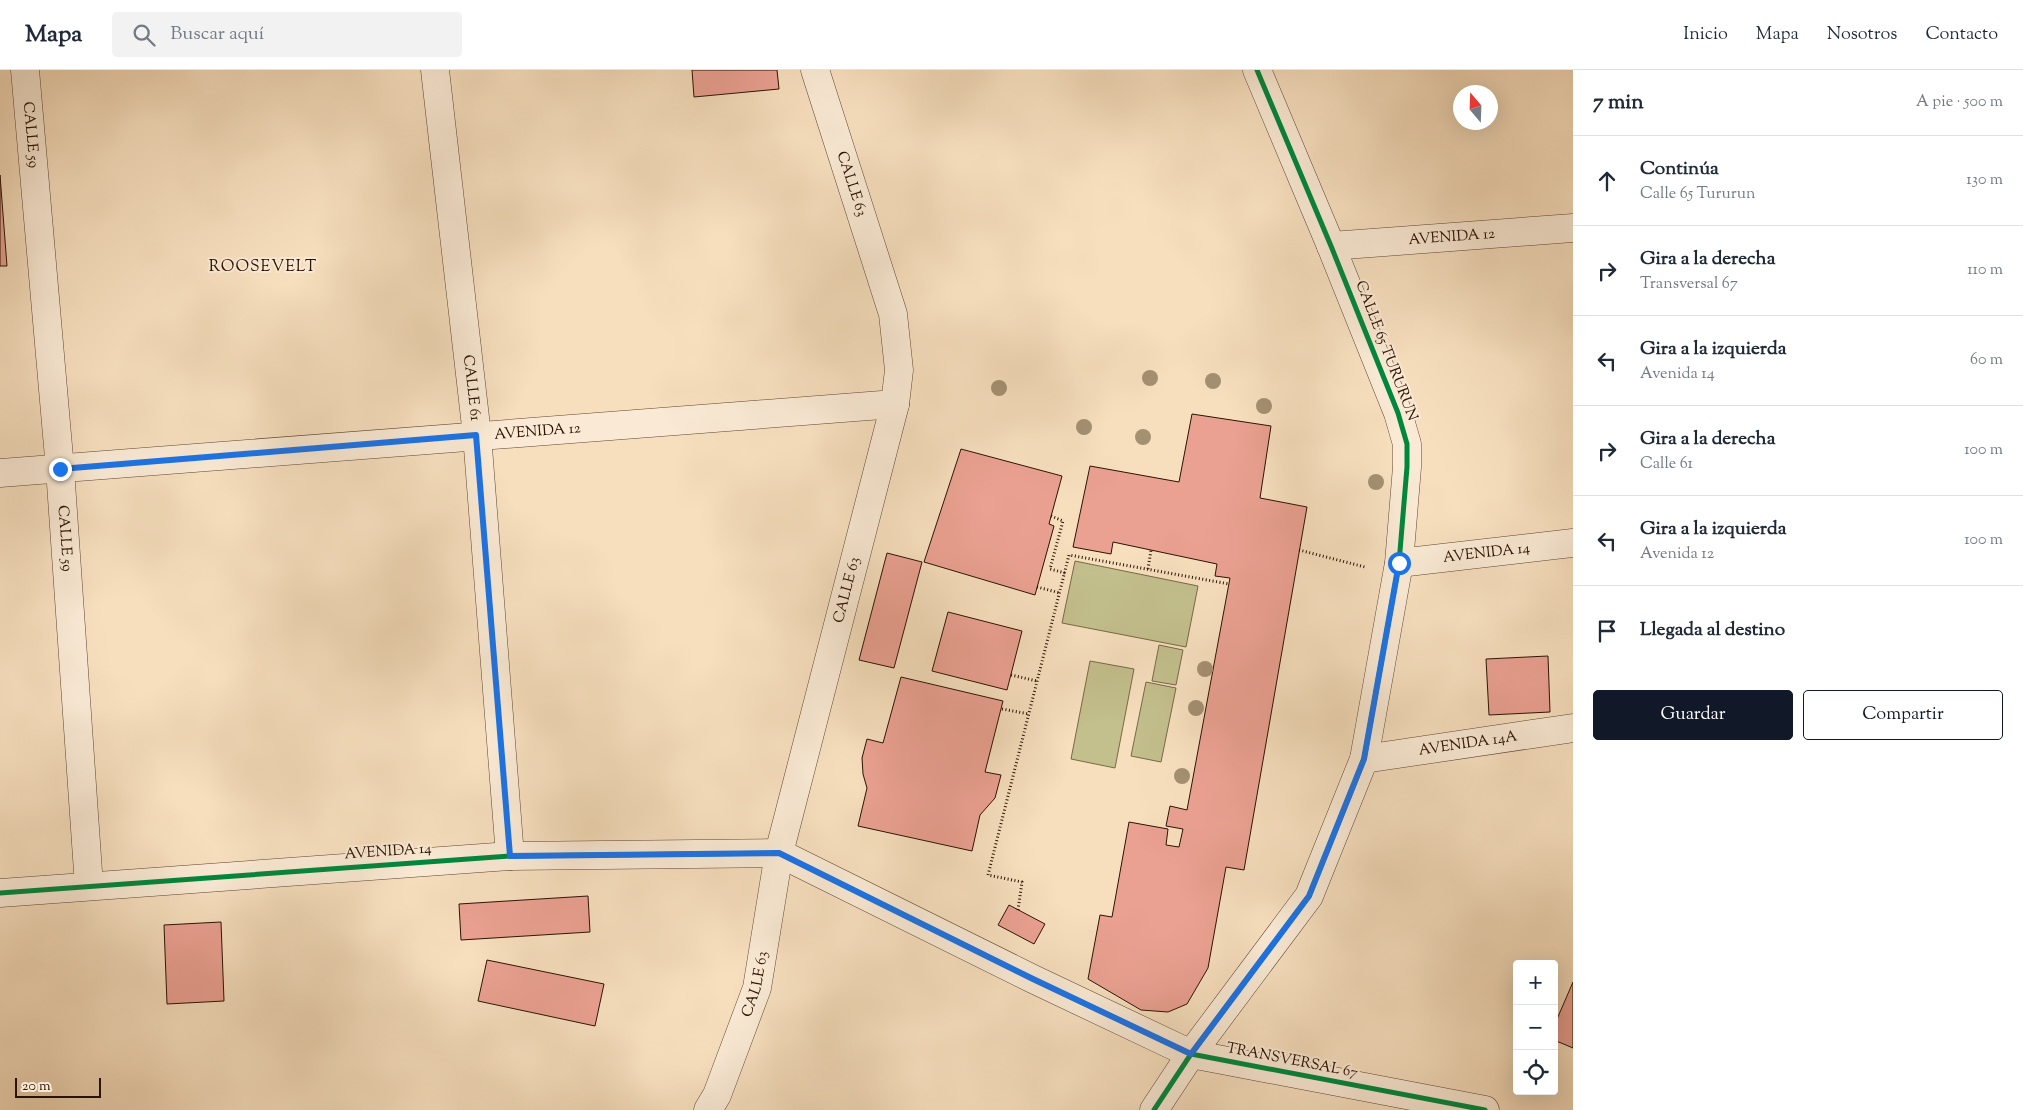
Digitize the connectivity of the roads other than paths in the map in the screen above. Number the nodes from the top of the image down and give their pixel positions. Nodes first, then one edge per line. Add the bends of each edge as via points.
1 (25, 70) edge
2 (435, 70) edge
3 (814, 70) edge
4 (1257, 70) edge
5 (1573, 228) edge
6 (1332, 246) junction
7 (895, 404) junction
8 (476, 435) junction
9 (60, 469) junction
10 (0, 473) edge
11 (1573, 543) edge
12 (1399, 563) junction
13 (1573, 728) edge
14 (1364, 759) junction
15 (779, 853) junction
16 (510, 856) junction
17 (89, 886) junction
18 (0, 893) edge
19 (1191, 1054) junction
20 (708, 1110) edge
21 (1154, 1110) edge
22 (1485, 1110) edge

1 - 9 street, CALLE 59
2 - 8 street, CALLE 61
3 - 7 street, CALLE 63 via 892,314 899,370
4 - 6 street, CALLE 65 TURURUN
5 - 6 street, AVENIDA 12
6 - 12 street, CALLE 65 TURURUN via 1398,413 1406,444
7 - 8 street, AVENIDA 12
7 - 15 street, CALLE 63
8 - 9 street, AVENIDA 12
8 - 16 street, CALLE 61
9 - 10 street, AVENIDA 12
9 - 17 street, CALLE 59
11 - 12 street, AVENIDA 14
12 - 14 street, CALLE 65 TURURUN
13 - 14 street, AVENIDA 14A
14 - 19 street, CALLE 65 TURURUN via 1309,896
15 - 16 street, AVENIDA 14
15 - 19 street, TRANSVERSAL 67
15 - 20 street, CALLE 63 via 756,988 717,1095
16 - 17 street, AVENIDA 14
17 - 18 street, AVENIDA 14
19 - 21 street, CALLE 65 TURURUN
19 - 22 street, TRANSVERSAL 67

